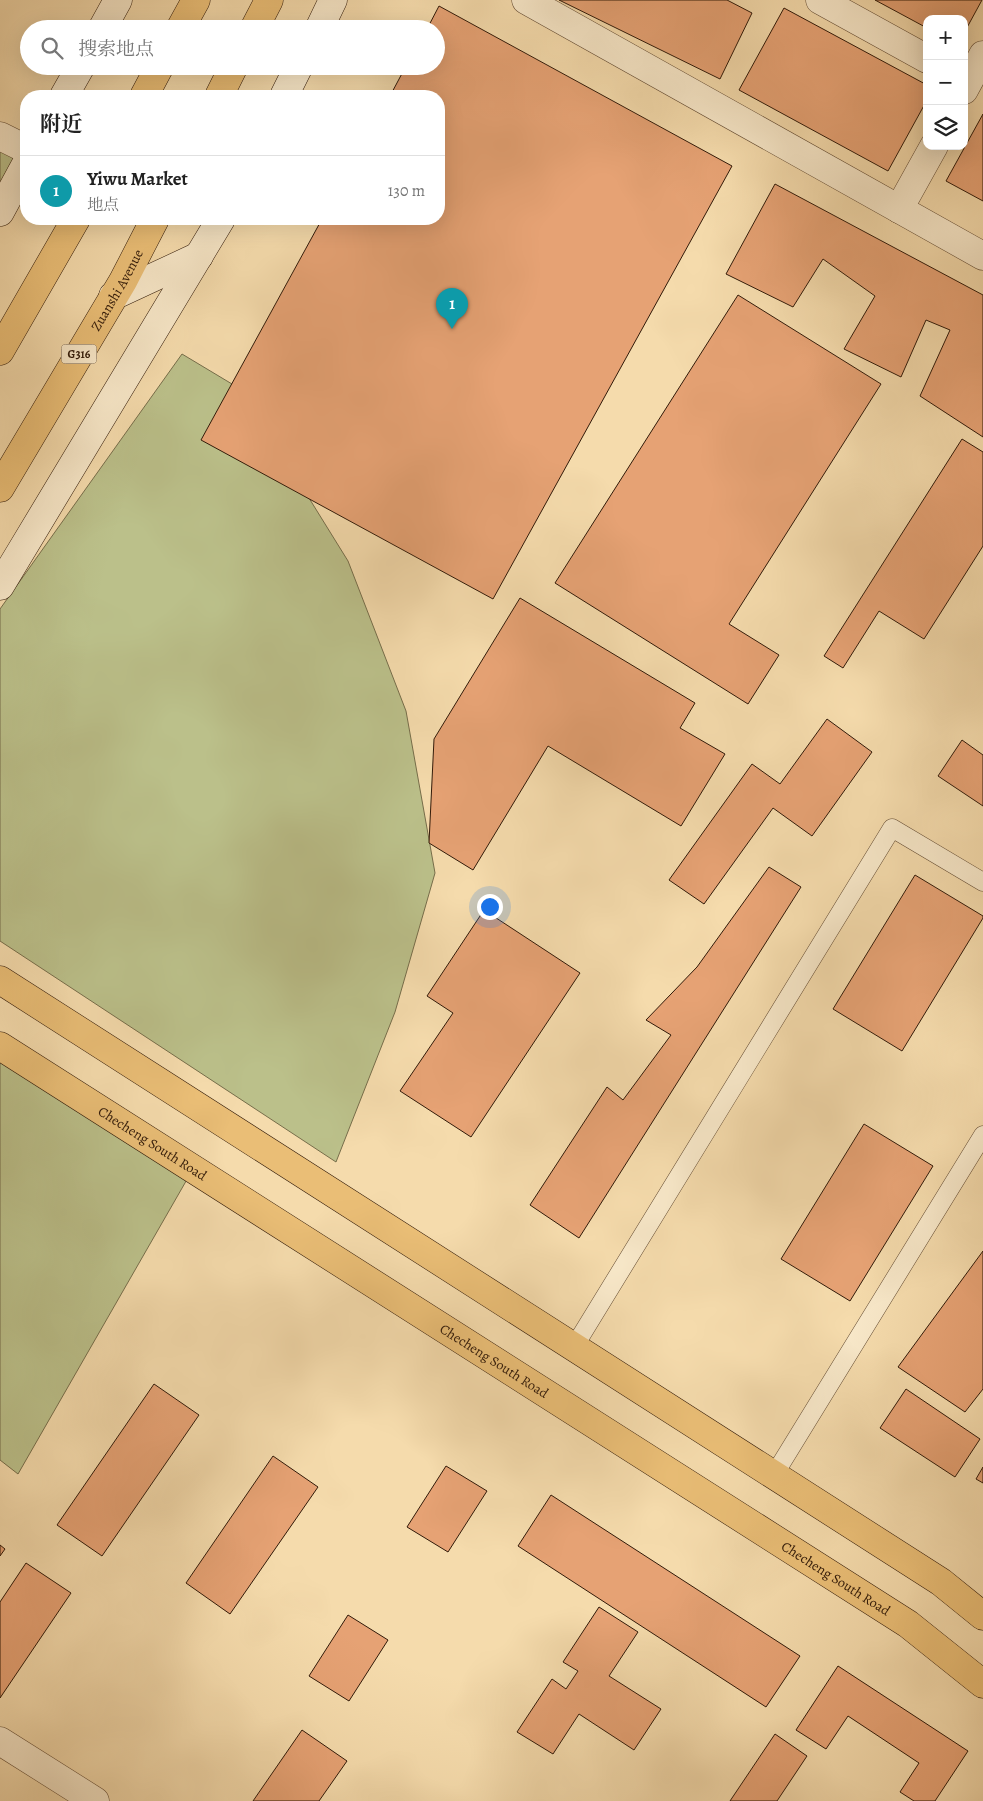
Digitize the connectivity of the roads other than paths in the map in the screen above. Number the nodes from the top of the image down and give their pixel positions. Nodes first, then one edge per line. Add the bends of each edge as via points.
1 (118, 0) edge
2 (196, 0) edge
3 (269, 0) edge
4 (334, 0) edge
5 (526, 0) edge
6 (827, 2) edge
7 (107, 20) edge
8 (185, 20) edge
9 (259, 20) edge
10 (324, 20) edge
11 (983, 55) edge
12 (923, 57) edge
13 (76, 75) edge
14 (155, 75) edge
15 (230, 75) edge
16 (294, 75) edge
17 (970, 85) edge
18 (67, 90) edge
19 (147, 90) edge
20 (222, 90) edge
21 (287, 90) edge
22 (0, 136) edge
23 (20, 146) edge
24 (932, 150) edge
25 (20, 175) edge
26 (899, 209) junction
27 (0, 212) edge
28 (73, 225) edge
29 (152, 225) edge
30 (217, 225) edge
31 (199, 256) junction
32 (983, 256) edge
33 (113, 296) junction
34 (0, 351) edge
35 (0, 488) edge
36 (0, 586) edge
37 (983, 882) edge
38 (0, 980) edge
39 (0, 1046) edge
40 (983, 1135) edge
41 (574, 1347) junction
42 (774, 1475) junction
43 (983, 1616) edge
44 (983, 1684) edge
45 (0, 1741) edge
46 (95, 1801) edge

1 - 7 street
2 - 8 main road
3 - 9 main road
4 - 10 street
5 - 26 street
6 - 12 street
11 - 17 street
13 - 18 street
14 - 19 main road
15 - 20 main road
16 - 21 street
22 - 23 street
24 - 26 street
25 - 27 street
26 - 32 street
28 - 34 main road
29 - 33 main road, Zuanshi Avenue / G316
30 - 31 street
31 - 33 street
31 - 36 street
33 - 35 main road, Zuanshi Avenue / G316
37 - 41 lane via 892,828
38 - 41 main road
39 - 44 main road, Checheng South Road via 908,1624
40 - 42 lane
41 - 42 main road
42 - 43 main road via 941,1582
45 - 46 street

